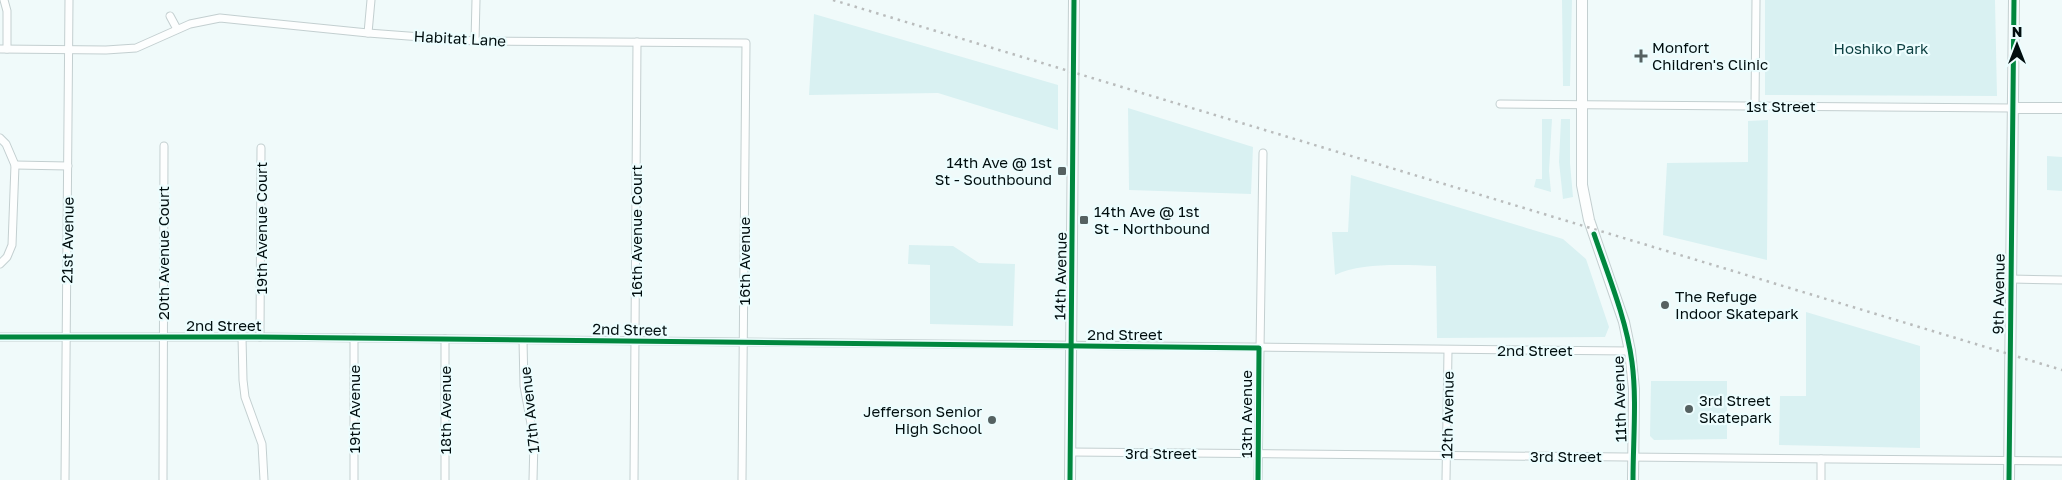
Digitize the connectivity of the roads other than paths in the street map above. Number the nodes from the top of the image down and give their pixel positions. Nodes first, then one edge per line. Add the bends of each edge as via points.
1 (4, 0) edge
2 (69, 0) edge
3 (371, 0) edge
4 (476, 0) edge
5 (1074, 0) edge
6 (1582, 0) edge
7 (1756, 0) edge
8 (2014, 0) edge
9 (170, 16) dead end
10 (177, 29) junction
11 (368, 33) junction
12 (475, 41) junction
13 (637, 42) junction
14 (746, 43) joint
15 (4, 49) edge
16 (69, 49) junction
17 (1500, 104) dead end
18 (1581, 104) junction
19 (1755, 106) junction
20 (2013, 108) junction
21 (2062, 108) edge
22 (0, 138) edge
23 (164, 146) dead end
24 (261, 148) dead end
25 (1262, 153) dead end
26 (15, 165) junction
27 (68, 166) junction
28 (0, 264) edge
29 (2010, 279) junction
30 (2062, 280) edge
31 (0, 337) edge
32 (65, 337) junction
33 (260, 337) junction
34 (163, 338) junction
35 (242, 338) junction
36 (354, 338) junction
37 (445, 339) junction
38 (524, 340) junction
39 (635, 342) junction
40 (744, 342) junction
41 (1072, 346) junction
42 (1259, 348) junction
43 (1448, 350) junction
44 (1630, 350) junction
45 (1070, 452) junction
46 (1259, 454) junction
47 (1446, 456) junction
48 (1633, 456) junction
49 (1821, 459) junction
50 (2009, 460) junction
51 (2062, 461) edge
52 (65, 480) edge
53 (164, 480) edge
54 (264, 480) edge
55 (354, 480) edge
56 (445, 480) edge
57 (533, 480) edge
58 (634, 480) edge
59 (742, 480) edge
60 (1070, 480) edge
61 (1258, 480) edge
62 (1446, 480) edge
63 (1633, 480) edge
64 (1821, 480) edge
65 (2009, 480) edge

1 - 15 street via 7,11
2 - 16 street, 21st Avenue
3 - 11 street
4 - 12 street
5 - 41 street, 14th Avenue
6 - 18 street, 11th Avenue
7 - 19 street
8 - 20 street, 9th Avenue
9 - 10 street
10 - 11 street, Habitat Lane via 220,18
10 - 16 street, Habitat Lane via 136,48
11 - 12 street, Habitat Lane
12 - 13 street, Habitat Lane
13 - 14 street, Habitat Lane
13 - 39 street, 16th Avenue Court
14 - 40 street, 16th Avenue
15 - 16 street, Habitat Lane
16 - 27 street, 21st Avenue
17 - 18 street, 1st Street
18 - 19 street, 1st Street
18 - 44 street, 11th Avenue via 1581,166 1587,209
19 - 20 street, 1st Street
20 - 21 street, 1st Street
20 - 29 street, 9th Avenue
22 - 26 street
23 - 34 street, 20th Avenue Court
24 - 33 street, 19th Avenue Court
25 - 42 street, 13th Avenue
26 - 27 street
26 - 28 street via 12,245
27 - 32 street, 21st Avenue
29 - 30 street
29 - 50 street, 9th Avenue
31 - 32 street, 2nd Street
32 - 34 street, 2nd Street
32 - 52 street, 21st Avenue
33 - 35 street, 2nd Street
33 - 36 street, 2nd Street
34 - 35 street, 2nd Street
34 - 53 street, 20th Avenue Court
35 - 54 street via 242,380 262,444
36 - 37 street, 2nd Street
36 - 55 street, 19th Avenue
37 - 38 street, 2nd Street
37 - 56 street, 18th Avenue
38 - 39 street, 2nd Street
38 - 57 street, 17th Avenue via 524,386 534,440
39 - 40 street, 2nd Street
39 - 58 street, 16th Avenue Court
40 - 41 street, 2nd Street
40 - 59 street, 16th Avenue
41 - 42 street, 2nd Street
41 - 45 street, 14th Avenue
42 - 43 street, 2nd Street
42 - 46 street, 13th Avenue
43 - 44 street, 2nd Street
43 - 47 street, 12th Avenue
44 - 48 street, 11th Avenue via 1634,389
45 - 46 street, 3rd Street
45 - 60 street, 14th Avenue
46 - 47 street, 3rd Street
46 - 61 street, 13th Avenue
47 - 48 street, 3rd Street
47 - 62 street, 12th Avenue
48 - 49 street, 3rd Street
48 - 63 street, 11th Avenue
49 - 50 street, 3rd Street
49 - 64 street
50 - 51 street, 3rd Street
50 - 65 street, 9th Avenue

